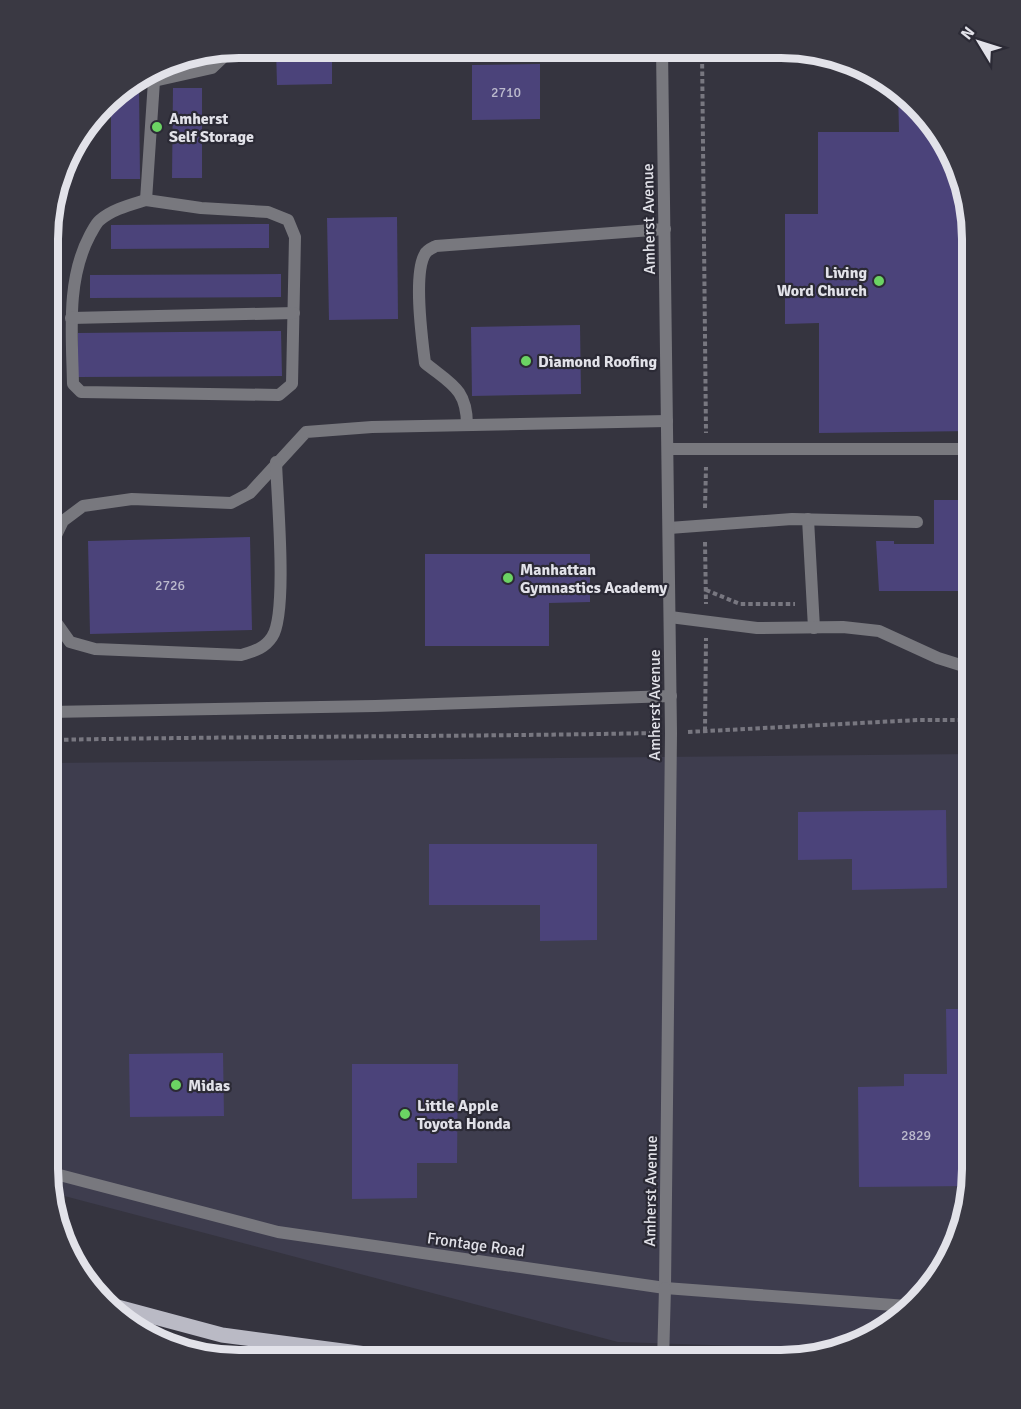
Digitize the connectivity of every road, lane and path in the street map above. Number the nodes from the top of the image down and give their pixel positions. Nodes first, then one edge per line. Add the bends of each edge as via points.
1 (662, 59) edge
2 (702, 59) edge
3 (221, 60) edge
4 (162, 76) edge
5 (151, 82) edge
6 (146, 200) junction
7 (665, 229) junction
8 (294, 313) junction
9 (71, 318) junction
10 (667, 421) junction
11 (466, 425) junction
12 (668, 449) junction
13 (707, 449) junction
14 (962, 449) edge
15 (276, 462) junction
16 (808, 519) junction
17 (917, 522) dead end
18 (705, 525) junction
19 (669, 528) junction
20 (58, 531) edge
21 (706, 590) junction
22 (813, 604) junction
23 (670, 617) junction
24 (706, 622) junction
25 (58, 625) edge
26 (814, 628) junction
27 (962, 666) edge
28 (671, 696) junction
29 (58, 712) edge
30 (962, 720) edge
31 (705, 731) junction
32 (671, 733) junction
33 (58, 740) edge
34 (58, 1175) edge
35 (665, 1288) junction
36 (901, 1306) edge
37 (124, 1309) edge
38 (336, 1350) edge
39 (663, 1350) edge

1 - 7 street, Amherst Avenue
2 - 13 path
3 - 4 street via 213,68
5 - 6 street
6 - 8 street via 268,212 288,220 295,237
6 - 9 street via 99,221 82,251
7 - 10 street, Amherst Avenue
7 - 11 street via 436,246 426,252 420,269 425,363 461,392
8 - 9 street
8 - 9 street via 292,384 279,395 81,392 73,384
10 - 11 street
10 - 12 street, Amherst Avenue
11 - 15 street via 306,432
12 - 13 street
12 - 19 street, Amherst Avenue
13 - 14 street
13 - 18 path
15 - 20 street via 249,493 231,503 132,499 83,506 63,521
15 - 25 street via 280,600 274,635 262,648 241,655 95,649 70,642
16 - 17 street
16 - 18 street
16 - 22 street
18 - 19 street
18 - 21 path
19 - 23 street, Amherst Avenue
21 - 22 path via 740,604
21 - 24 path
22 - 26 street
23 - 24 street
23 - 28 street, Amherst Avenue
24 - 26 street via 757,628
24 - 31 path
26 - 27 street via 879,631
28 - 29 street via 364,707
28 - 32 street, Amherst Avenue
30 - 31 path
31 - 32 path
32 - 33 path
32 - 35 street, Amherst Avenue
34 - 35 street, Frontage Road via 278,1232
35 - 36 street, Frontage Road
35 - 39 street, Amherst Avenue
37 - 38 main road via 222,1335

